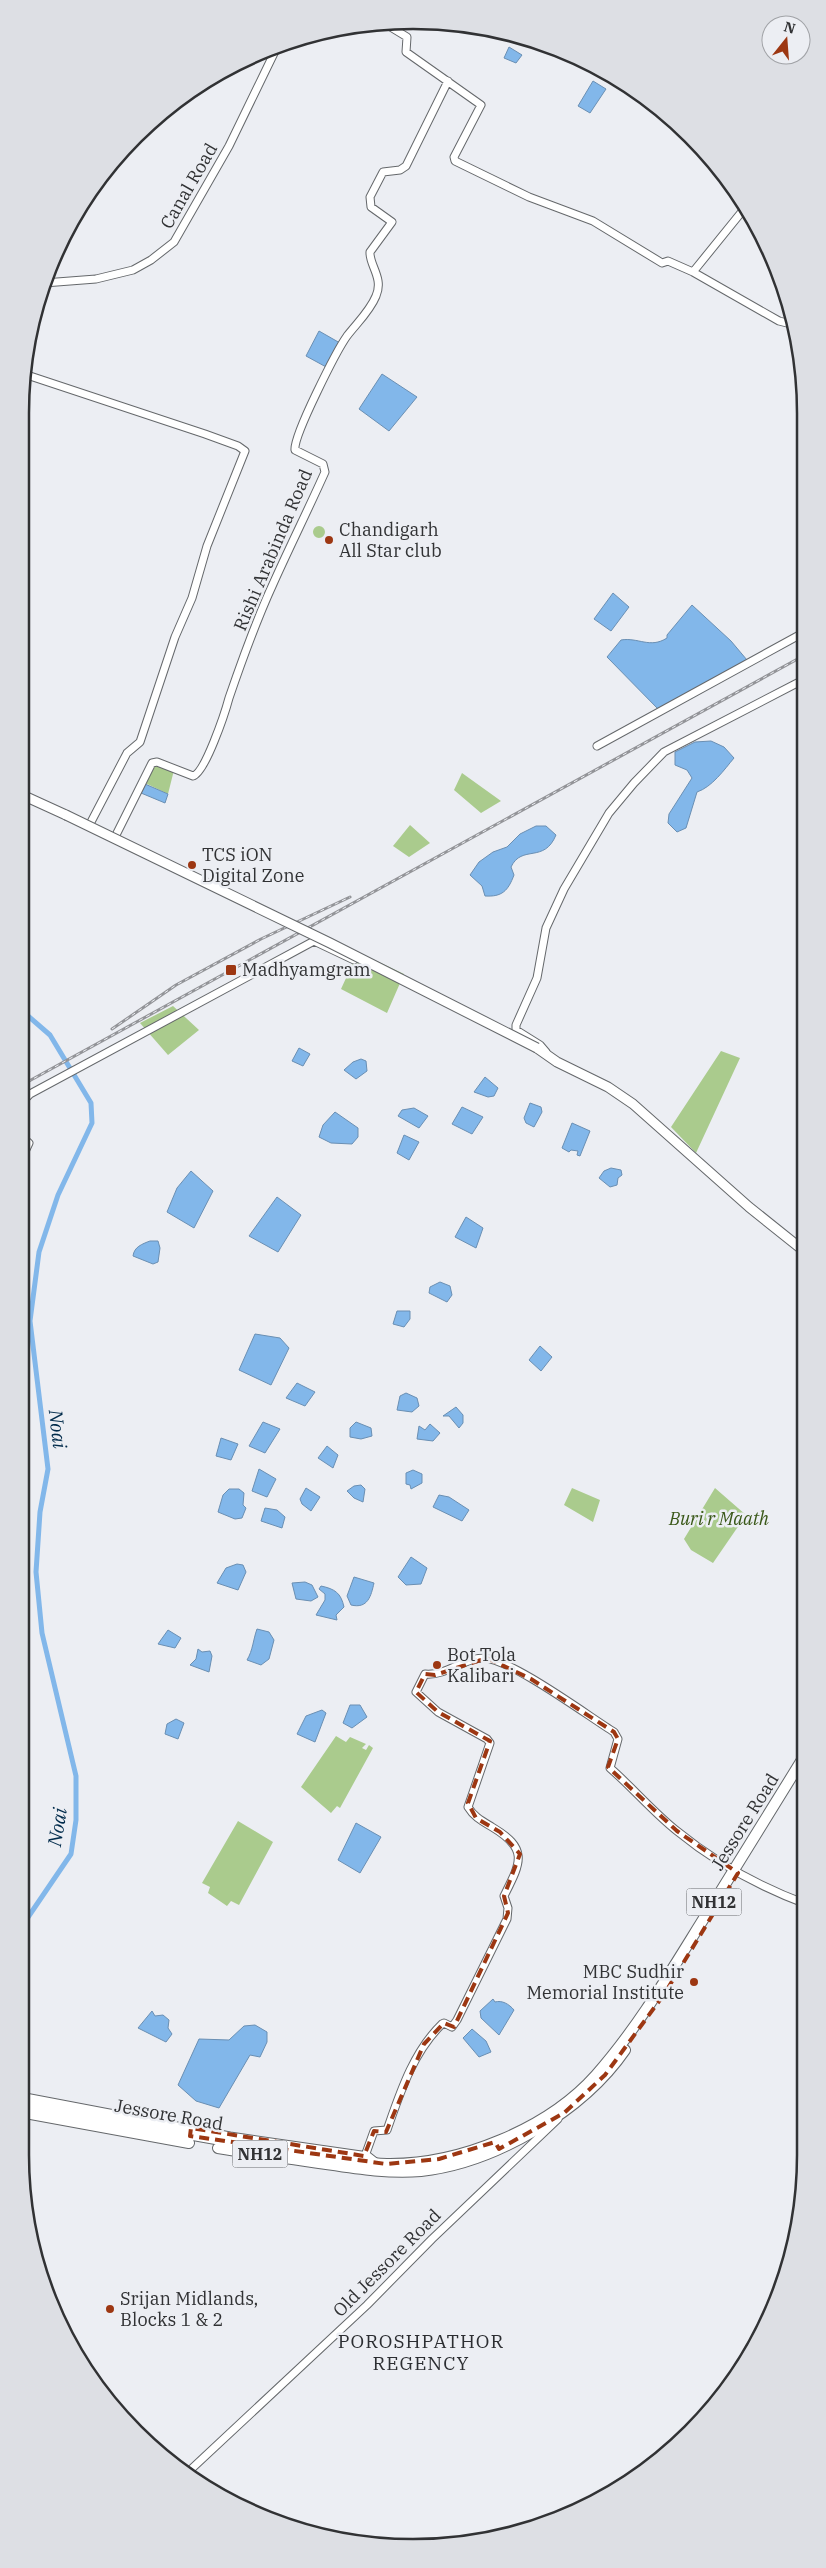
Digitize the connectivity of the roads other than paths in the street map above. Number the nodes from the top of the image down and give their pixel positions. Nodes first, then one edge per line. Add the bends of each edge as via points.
1 (395, 30) edge
2 (273, 55) edge
3 (448, 81) junction
4 (741, 213) edge
5 (692, 272) junction
6 (52, 282) edge
7 (786, 322) edge
8 (31, 376) edge
9 (797, 636) edge
10 (797, 683) edge
11 (597, 746) dead end
12 (29, 798) edge
13 (91, 822) dead end
14 (116, 835) dead end
15 (550, 1055) junction
16 (29, 1095) edge
17 (797, 1238) edge
18 (797, 1245) edge
19 (797, 1769) edge
20 (797, 1779) edge
21 (736, 1872) junction
22 (797, 1901) edge
23 (621, 2050) junction
24 (29, 2098) edge
25 (29, 2105) edge
26 (564, 2112) junction
27 (29, 2114) edge
28 (190, 2132) junction
29 (497, 2145) junction
30 (364, 2156) junction
31 (378, 2163) junction
32 (192, 2469) edge

1 - 3 street via 407,37 406,52
2 - 6 street, Canal Road via 229,146 174,242 133,270 96,279
3 - 5 street via 481,105 456,152 455,161 529,197 593,221 662,263 668,261
3 - 14 street, Rishi Arabinda Road via 406,166 383,172 370,197 371,207 392,222 370,252 369,257 376,268 377,294 346,338 297,439 295,450 323,464 324,472 243,656 210,749 199,773 192,776 152,763
4 - 5 street
5 - 7 street
8 - 13 street via 205,434 238,446 245,452 206,546 192,598 175,637 140,742 127,753
9 - 11 street
10 - 15 street via 664,752 609,813 587,847 546,928 537,978 516,1025 516,1030
12 - 15 main road, bridge via 330,943
15 - 16 street via 314,941
15 - 17 main road via 604,1080 638,1101
15 - 18 main road via 633,1104
19 - 21 highway, Jessore Road / NH12
20 - 21 highway, Jessore Road / NH12
21 - 22 street
21 - 23 highway, Jessore Road / NH12 via 665,1993
21 - 30 street via 676,1831 610,1768 618,1739 614,1732 547,1688 487,1658 435,1675 425,1674 416,1692 428,1705 490,1743 468,1807 476,1818 500,1832 517,1849 519,1856 504,1896 508,1908 506,1919 457,2020 452,2026 442,2024 424,2044 410,2070 387,2130 374,2131
23 - 26 highway, NH12 via 586,2095
23 - 29 highway, Jessore Road / NH12 via 579,2091
24 - 28 street
25 - 28 highway, Jessore Road / NH12
26 - 29 highway, NH12 via 533,2132
26 - 32 street, Old Jessore Road via 367,2305
27 - 29 highway, NH12 via 224,2149 375,2170 420,2171 450,2165
28 - 30 street
28 - 31 highway, Jessore Road / NH12
29 - 31 highway, Jessore Road / NH12 via 422,2162
30 - 31 street

